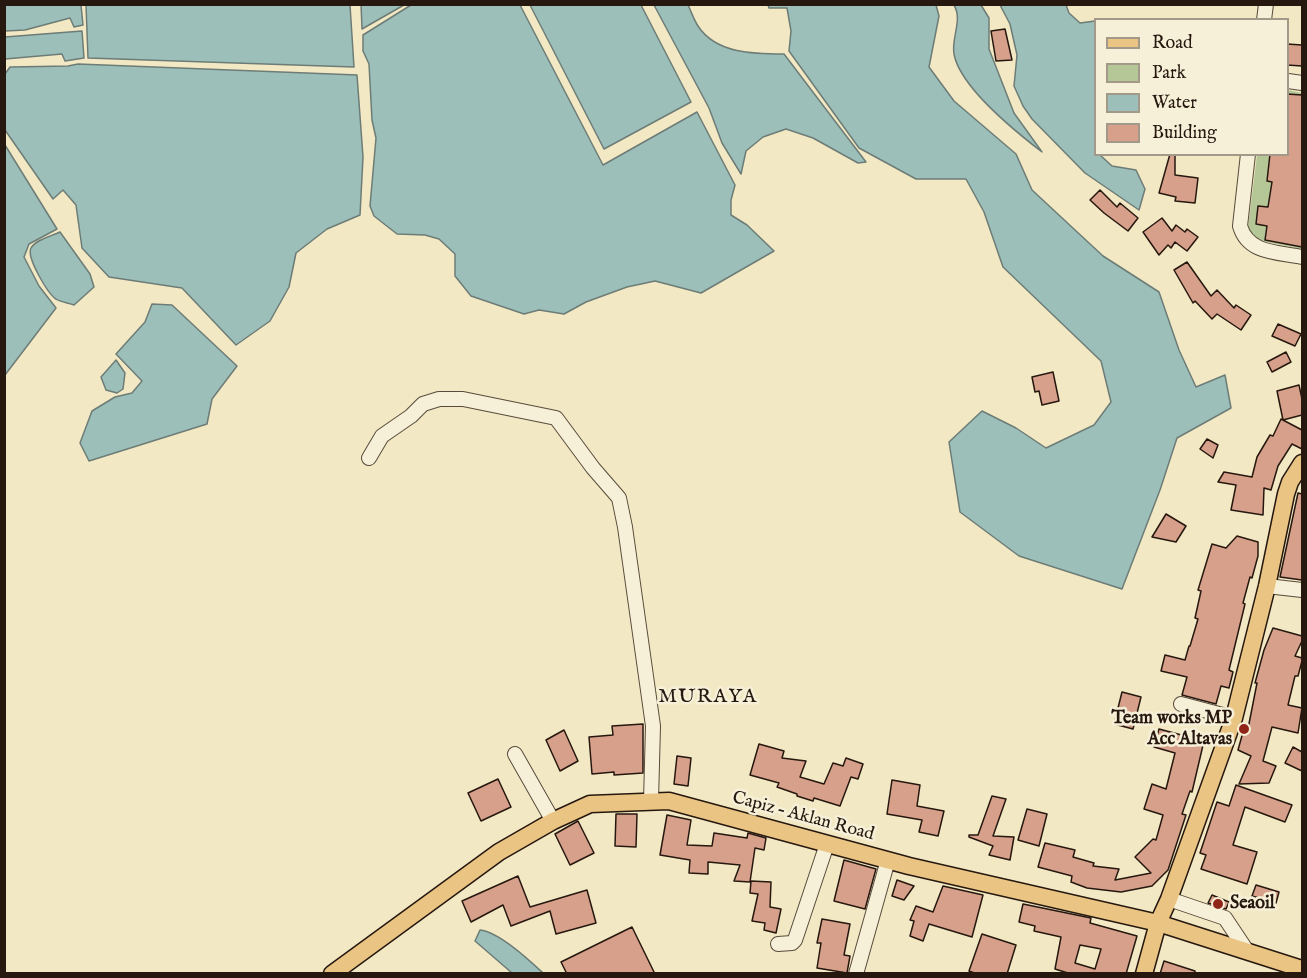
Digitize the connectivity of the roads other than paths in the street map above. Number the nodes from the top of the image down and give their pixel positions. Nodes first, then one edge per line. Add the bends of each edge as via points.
1 (1248, 156) edge
2 (1302, 257) edge
3 (369, 458) dead end
4 (1302, 463) edge
5 (1267, 586) junction
6 (1302, 590) edge
7 (1181, 704) dead end
8 (1234, 718) junction
9 (515, 754) dead end
10 (651, 801) junction
11 (553, 821) junction
12 (827, 844) junction
13 (888, 860) junction
14 (1169, 899) junction
15 (1158, 922) junction
16 (778, 944) dead end
17 (1247, 951) junction
18 (1302, 969) edge
19 (332, 974) edge
20 (856, 974) edge
21 (1144, 974) edge

1 - 2 street via 1240,226 1243,235 1257,248
3 - 10 street via 382,436 423,404 439,399 463,399 556,418 619,498 653,726
4 - 5 main road via 1286,494
5 - 6 street
5 - 8 main road
7 - 8 street
8 - 14 main road
9 - 11 street
10 - 11 main road, Capiz – Aklan Road via 590,804
10 - 12 main road, Capiz – Aklan Road via 669,801
11 - 19 main road, Capiz – Aklan Road via 499,852
12 - 13 main road, Capiz – Aklan Road
12 - 16 street via 795,940
13 - 15 main road, Capiz – Aklan Road
13 - 20 street
14 - 15 main road
14 - 17 street via 1225,918
15 - 17 main road, Capiz – Aklan Road
15 - 21 main road
17 - 18 main road, Capiz – Aklan Road

